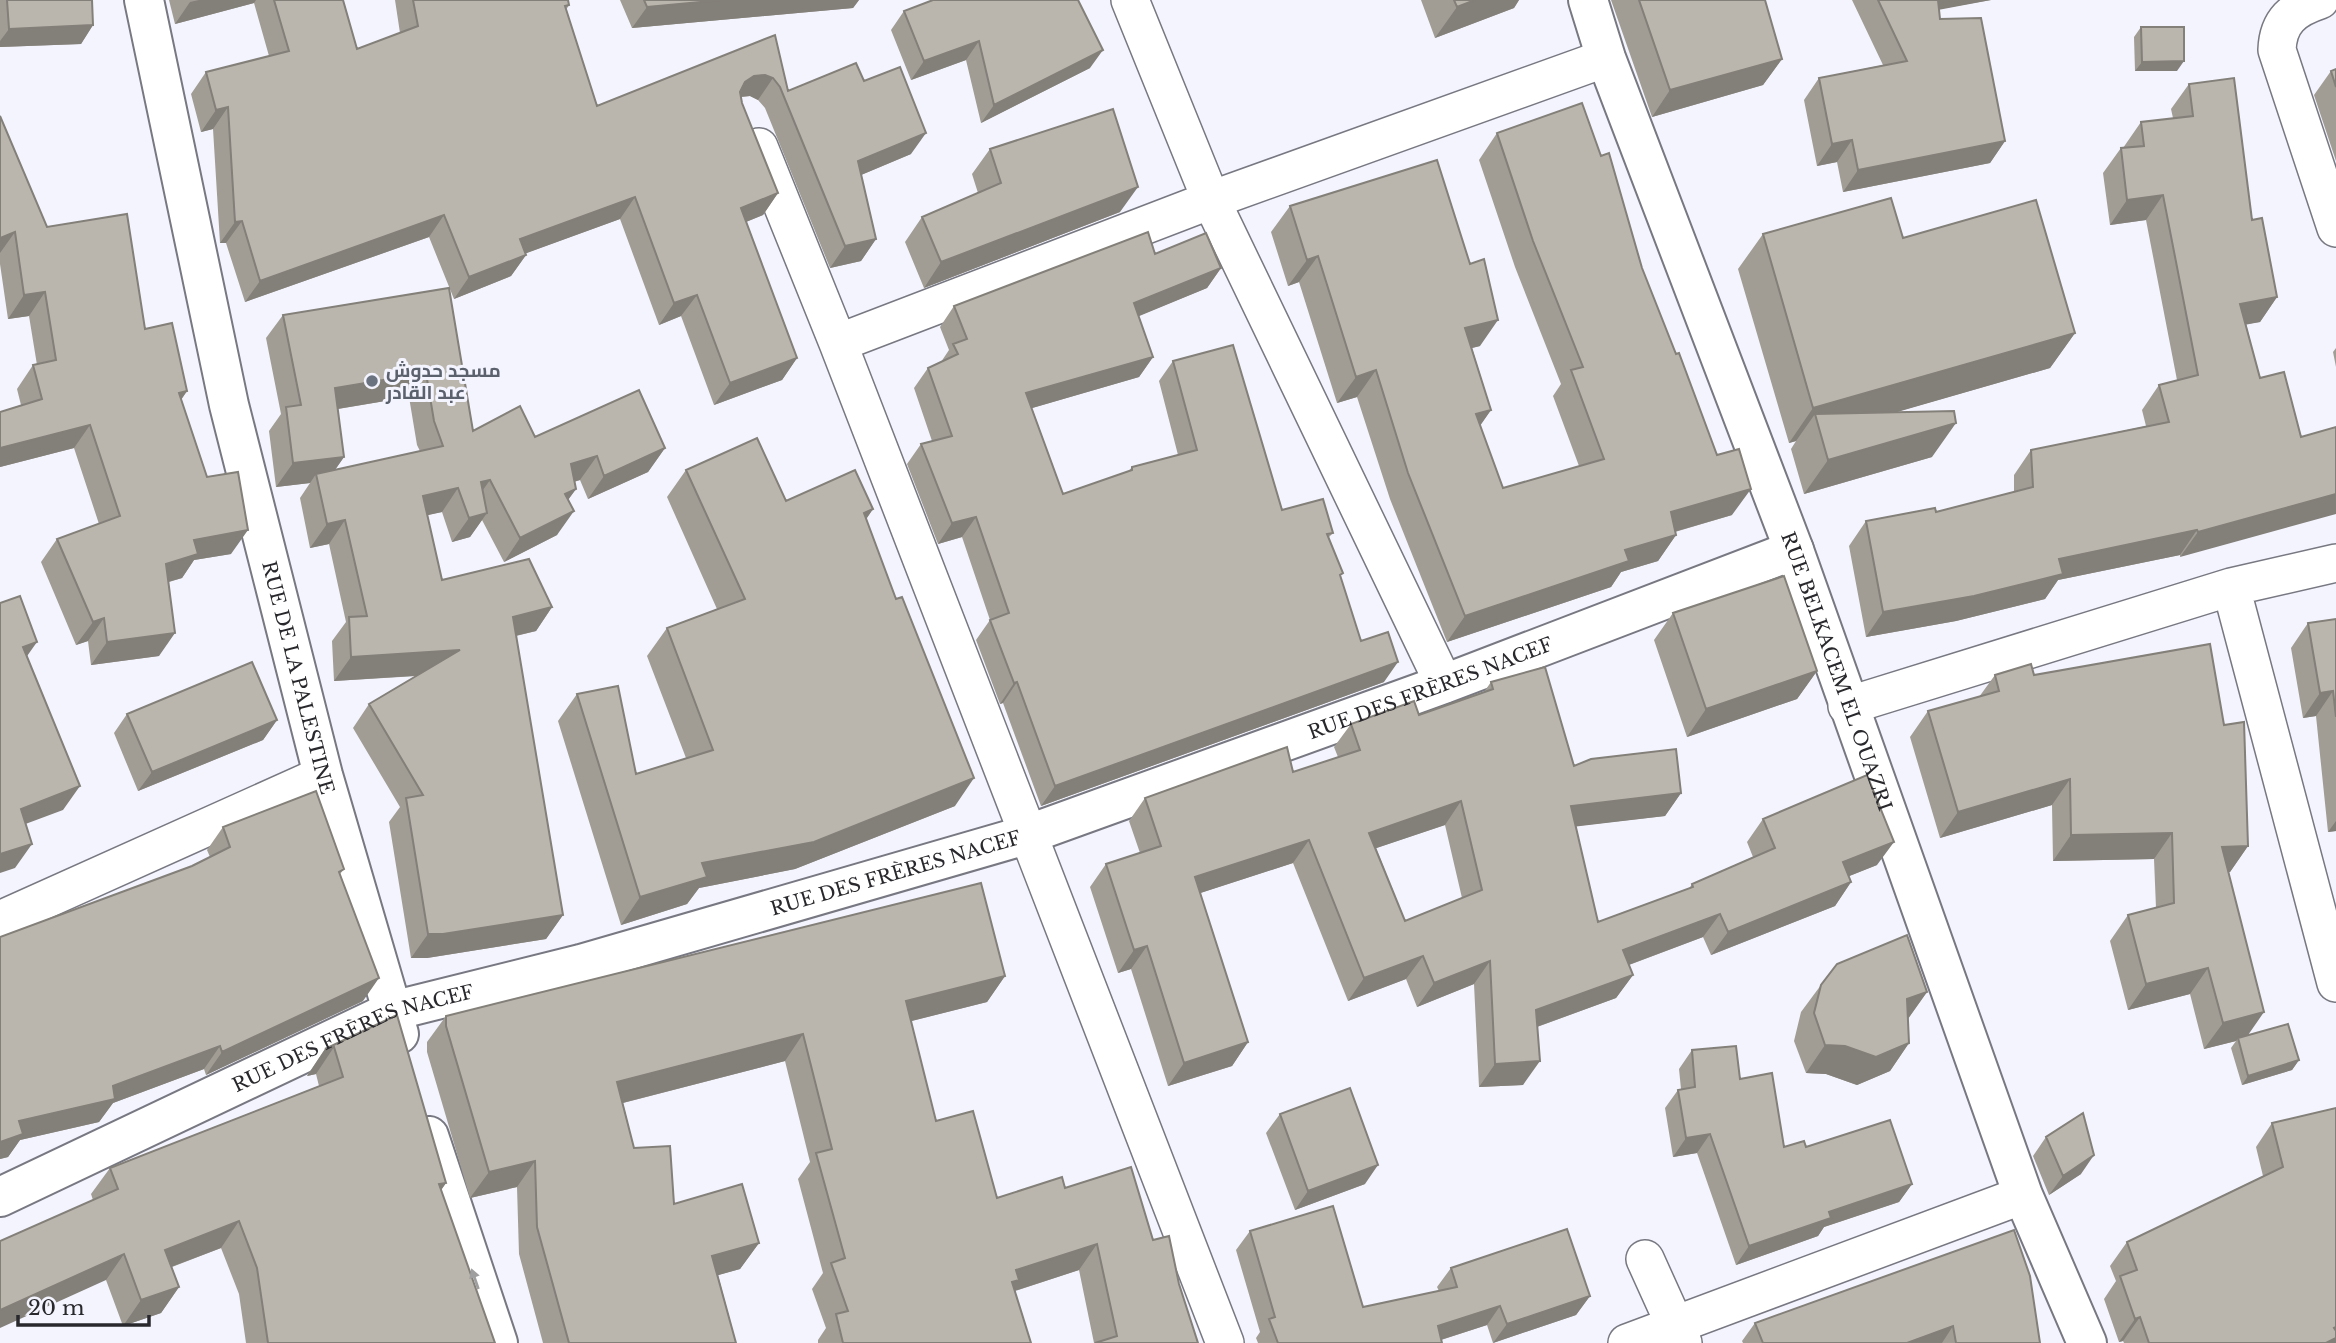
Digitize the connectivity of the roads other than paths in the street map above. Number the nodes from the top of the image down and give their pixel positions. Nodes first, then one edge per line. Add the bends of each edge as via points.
1 (144, 0) edge
2 (1130, 0) edge
3 (1588, 0) edge
4 (2320, 0) edge
5 (1606, 58) junction
6 (746, 117) edge
7 (1210, 200) junction
8 (2336, 228) edge
9 (838, 343) junction
10 (1794, 550) junction
11 (2336, 563) edge
12 (2231, 587) junction
13 (1444, 684) junction
14 (1847, 706) junction
15 (323, 775) junction
16 (1026, 835) junction
17 (2327, 918) edge
18 (0, 920) edge
19 (2336, 983) edge
20 (392, 1011) junction
21 (407, 1062) edge
22 (419, 1101) edge
23 (2023, 1195) junction
24 (0, 1197) edge
25 (1645, 1259) dead end
26 (1679, 1333) edge
27 (498, 1343) edge
28 (1225, 1343) edge
29 (1627, 1343) edge
30 (2087, 1343) edge

1 - 15 street, RUE DE LA PALESTINE via 229,405
2 - 7 street
3 - 5 street, RUE BELKACEM EL OUAZRI
4 - 8 street via 2284,21 2277,50
5 - 7 street
5 - 10 street, RUE BELKACEM EL OUAZRI
6 - 9 street
7 - 9 street
7 - 13 street
9 - 16 street
10 - 13 street, RUE DES FRÈRES NACEF
10 - 14 street, RUE BELKACEM EL OUAZRI
11 - 12 street
12 - 14 street
12 - 17 street
13 - 16 street, RUE DES FRÈRES NACEF
14 - 23 street, RUE BELKACEM EL OUAZRI
15 - 18 street
15 - 20 street, RUE DE LA PALESTINE
16 - 20 street, RUE DES FRÈRES NACEF via 581,964
16 - 28 street
17 - 19 street
20 - 21 street, RUE DE LA PALESTINE
20 - 24 street, RUE DES FRÈRES NACEF
27 -> 22 street via 453,1217
23 - 26 street
23 - 30 street, RUE BELKACEM EL OUAZRI
25 - 26 street
26 - 29 street

